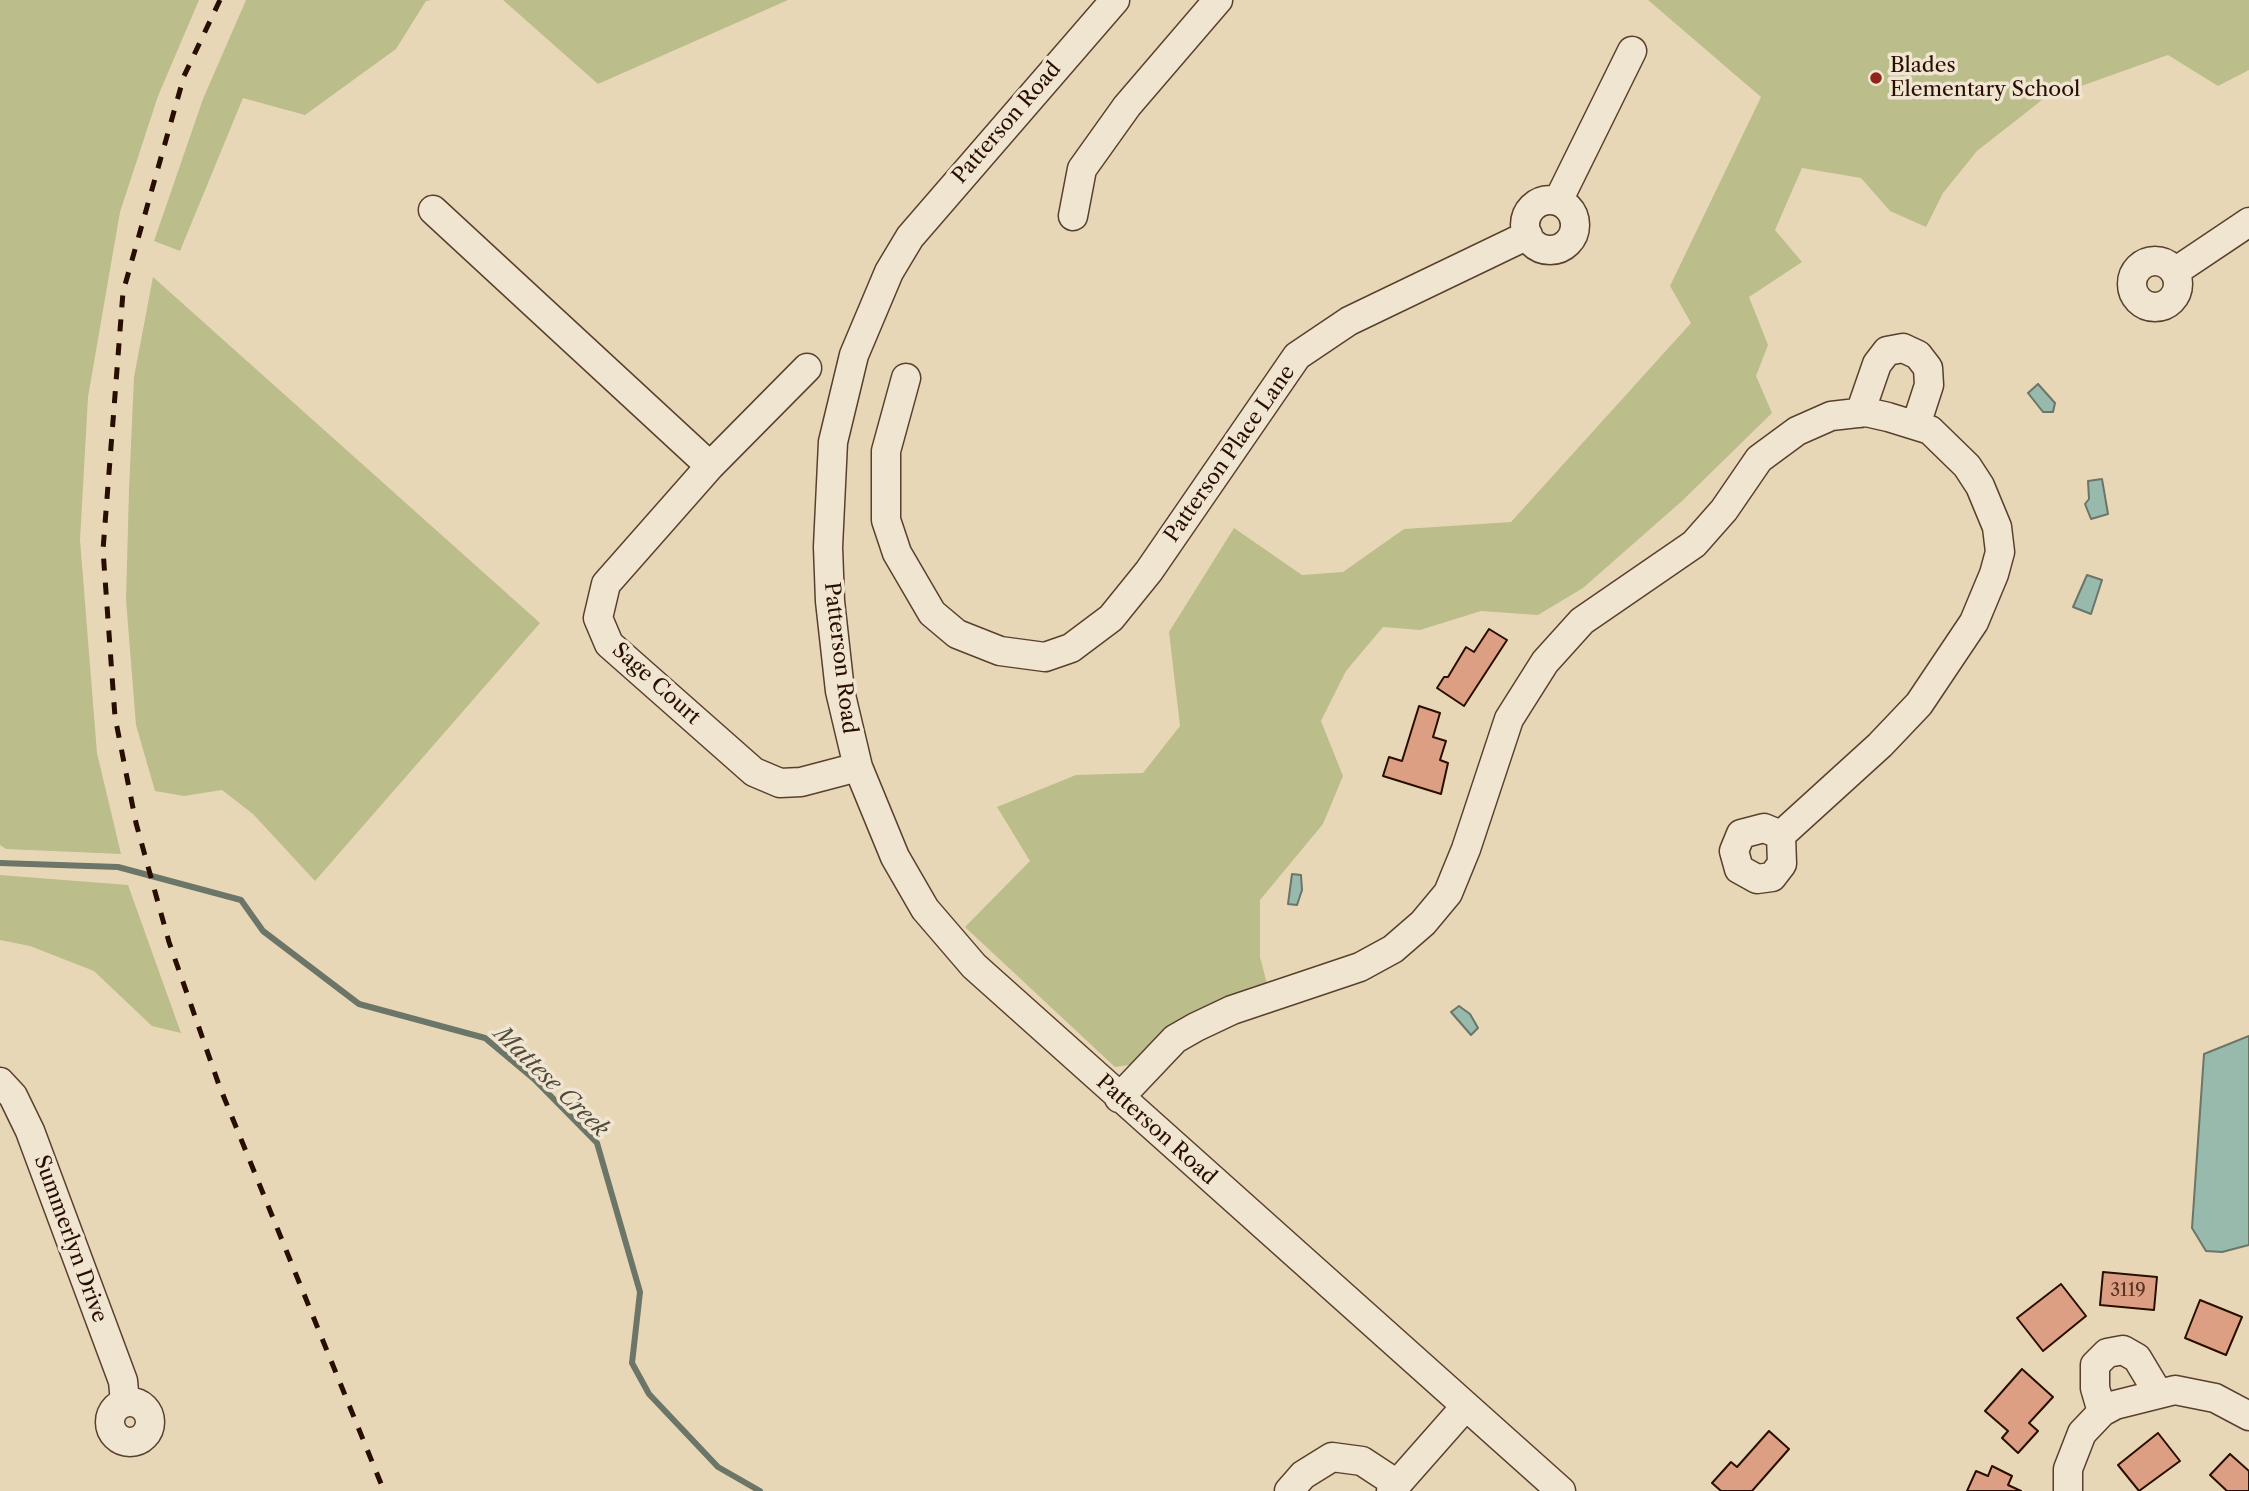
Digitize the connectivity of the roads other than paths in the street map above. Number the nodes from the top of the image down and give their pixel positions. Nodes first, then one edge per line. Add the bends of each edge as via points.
1 (1115, 0) edge
2 (1218, 0) edge
3 (1632, 51) dead end
4 (1558, 201) junction
5 (433, 210) dead end
6 (1073, 216) dead end
7 (2249, 222) edge
8 (1528, 235) junction
9 (2176, 271) dead end
10 (807, 368) dead end
11 (906, 378) dead end
12 (1860, 413) junction
13 (1916, 425) junction
14 (710, 466) junction
15 (858, 767) junction
16 (1781, 835) dead end
17 (0, 1082) edge
18 (1119, 1098) junction
19 (2158, 1393) junction
20 (125, 1402) dead end
21 (1465, 1407) junction
22 (2102, 1412) junction
23 (2249, 1416) edge
24 (1394, 1487) edge
25 (1289, 1491) edge
26 (1561, 1491) edge
27 (2068, 1491) edge

1 - 15 street, Patterson Road via 910,237 889,272 854,355 833,442 828,547 840,691
2 - 6 street via 1127,106 1082,169
3 - 4 street
4 - 8 street via 1534,206 1526,220
4 - 8 street via 1575,220 1568,243 1546,250
5 - 14 street
7 - 9 street
8 - 11 street, Patterson Place Lane via 1349,321 1297,356 1149,571 1111,618 1071,648 1045,657 986,646 957,634 932,612 897,553 886,520 886,451
10 - 14 street, Sage Court
12 - 13 street
12 - 13 street via 1877,364 1887,351 1903,348 1918,355 1928,368 1929,385
12 - 18 street via 1831,416 1797,431 1759,458 1694,544 1582,621 1545,662 1509,719 1448,893 1423,923 1393,949 1360,967 1232,1010 1196,1027 1168,1046
13 - 16 street via 1930,430 1967,466 1980,486 1998,532 2000,552 1991,585 1974,622 1919,704
14 - 15 street, Sage Court via 606,584 598,618 609,644 754,772 779,783 801,782
15 - 18 street, Patterson Road via 895,857 925,909 949,939
17 - 20 street, Summerlyn Drive via 13,1096 30,1131 123,1381
18 - 21 street, Patterson Road
19 - 22 street
19 - 22 street via 2137,1357 2123,1350 2107,1353 2095,1365
19 - 23 street via 2175,1390 2215,1398
21 - 24 street
21 - 26 street, Patterson Road
22 - 27 street via 2082,1433 2068,1469
24 - 25 street via 1362,1461 1332,1457

